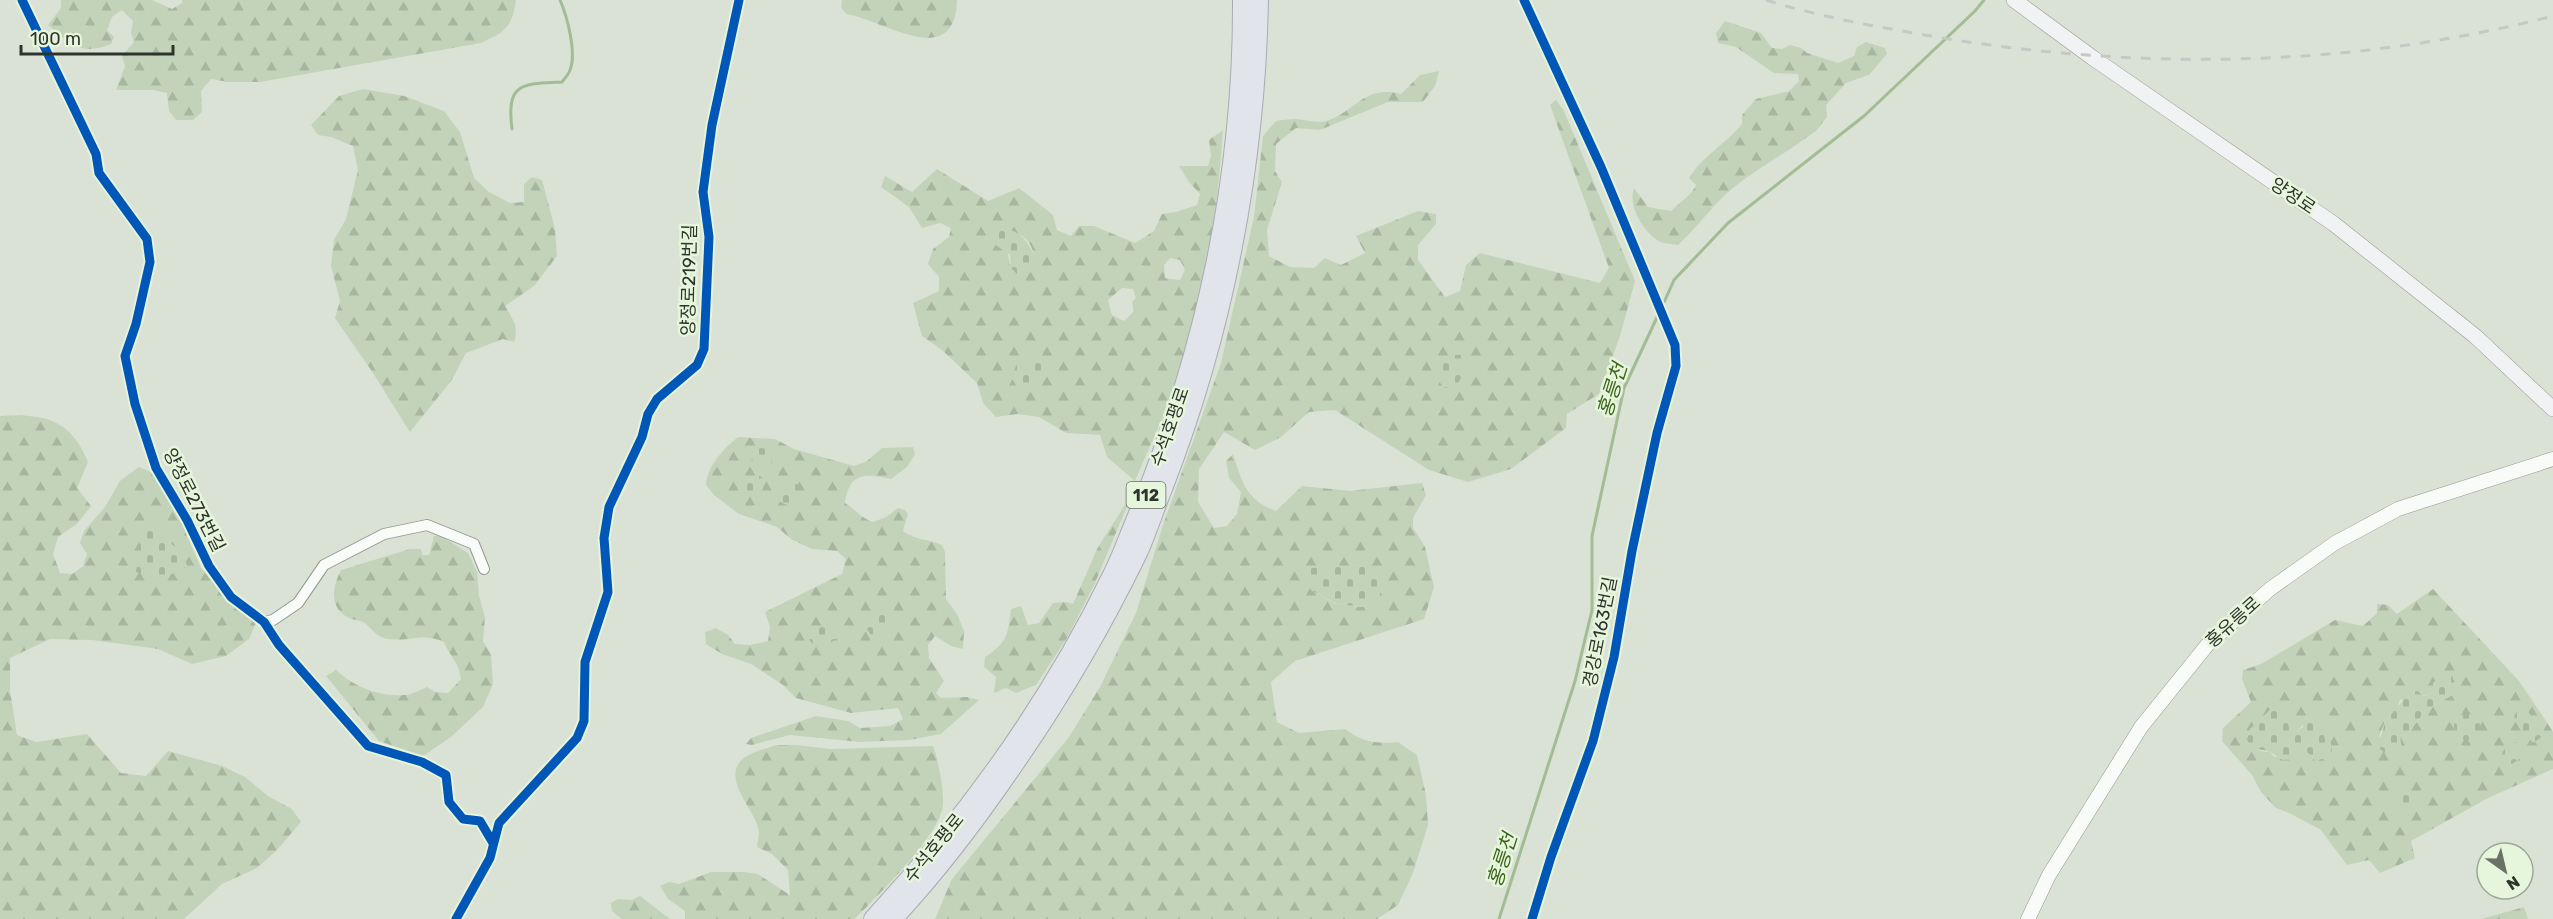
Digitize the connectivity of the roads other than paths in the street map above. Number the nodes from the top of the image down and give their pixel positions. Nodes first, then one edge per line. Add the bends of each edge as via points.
1 (22, 0) edge
2 (739, 0) edge
3 (1242, 0) edge
4 (1259, 0) edge
5 (1524, 0) edge
6 (2016, 2) edge
7 (2553, 409) edge
8 (2553, 459) edge
9 (484, 569) dead end
10 (264, 622) junction
11 (493, 843) junction
12 (456, 919) edge
13 (873, 919) edge
14 (893, 919) edge
15 (1532, 919) edge
16 (2028, 919) edge

1 - 10 street, 양정로273번길 via 96,154 99,173 147,239 150,262 125,356 135,404 156,468 209,566 231,597
2 - 11 street, 양정로219번길 via 712,125 704,192 709,237 704,349 697,365 657,399 609,507 604,538 608,592 585,662 584,720 577,738 499,823
3 - 13 highway, 수석호평로 / 112 via 1234,139 1219,256 1187,379 1153,478 1112,577 1061,670 990,776 925,862
4 - 14 highway, 수석호평로 / 112 via 1249,137 1227,278 1203,374 1139,550 1090,646 1038,730 984,807
5 - 15 street, 경강로163번길 via 1601,167 1675,345 1676,366 1657,433 1614,657 1593,741
6 - 7 main road, 양정로 via 2334,224 2475,336
8 - 16 street, 홍유릉로 via 2398,509 2335,543 2270,589 2208,644 2141,727 2049,875
9 - 10 street via 474,544 427,525 384,534 324,565 298,603
10 - 11 street, 양정로273번길 via 279,645 368,746 422,762 446,775 448,802 463,819 480,821
11 - 12 street, 양정로219번길 via 490,858

